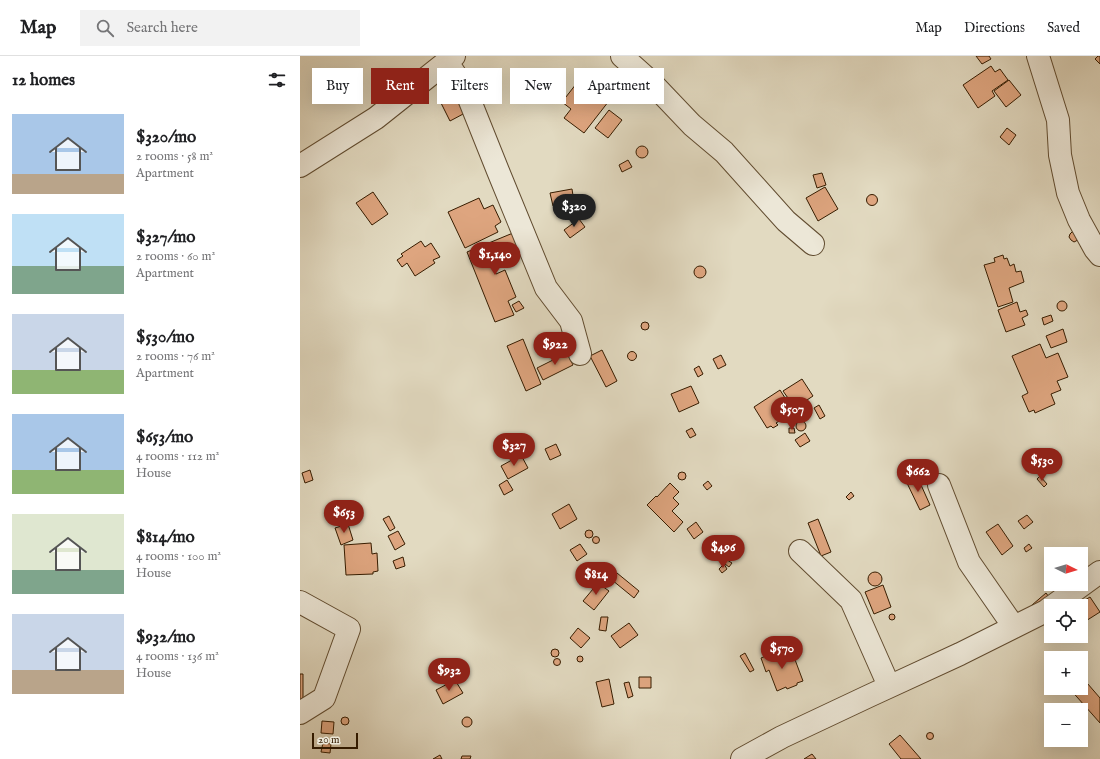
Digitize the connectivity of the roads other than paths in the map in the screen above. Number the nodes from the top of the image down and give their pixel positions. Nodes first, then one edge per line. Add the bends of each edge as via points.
1 (622, 56) edge
2 (1038, 56) edge
3 (450, 59) edge
4 (300, 166) edge
5 (813, 244) dead end
6 (1100, 255) edge
7 (580, 354) dead end
8 (939, 485) dead end
9 (800, 551) dead end
10 (1100, 572) edge
11 (1063, 599) edge
12 (300, 602) edge
13 (1044, 612) edge
14 (1014, 627) junction
15 (889, 686) junction
16 (300, 713) edge
17 (742, 759) edge

1 - 5 street via 692,125 724,152 786,221
2 - 6 street via 1058,120 1060,156 1068,193 1079,220
3 - 4 street via 376,118
3 - 7 street via 466,91 546,288 571,321
8 - 14 street via 970,562
9 - 15 street via 851,600
10 - 11 street
12 - 16 street via 348,629 324,698
13 - 14 street
14 - 15 street
15 - 17 street

